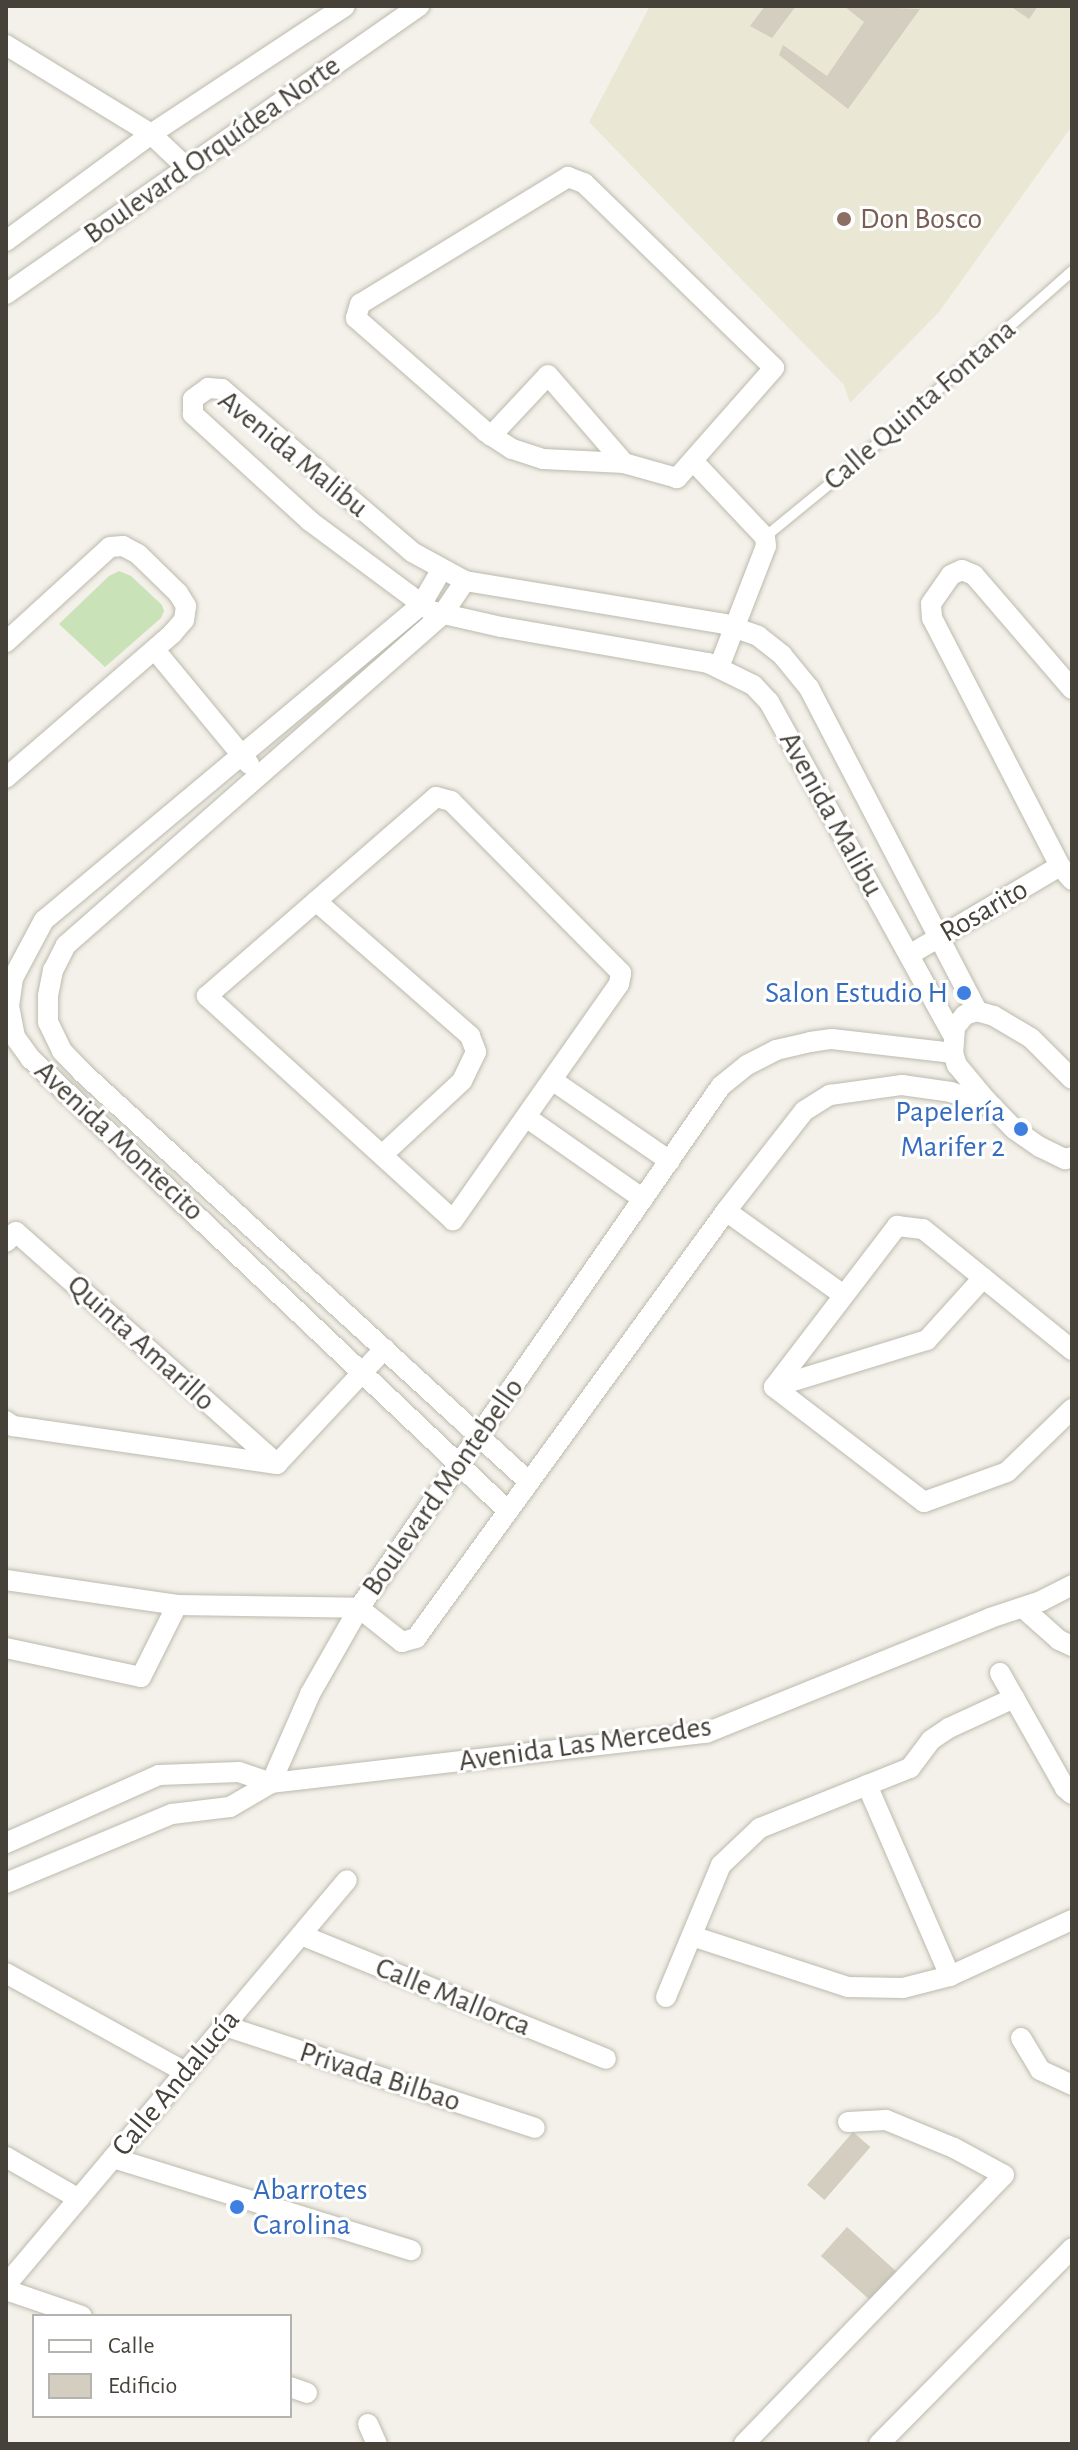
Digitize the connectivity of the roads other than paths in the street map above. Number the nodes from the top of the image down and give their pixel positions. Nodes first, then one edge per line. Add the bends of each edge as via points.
1 (345, 6) edge
2 (419, 6) edge
3 (6, 45) edge
4 (151, 134) junction
5 (186, 167) junction
6 (6, 241) edge
7 (1072, 271) edge
8 (6, 294) edge
9 (491, 436) junction
10 (694, 462) junction
11 (624, 463) junction
12 (765, 537) junction
13 (442, 569) junction
14 (465, 581) junction
15 (421, 605) junction
16 (443, 614) junction
17 (734, 628) junction
18 (6, 642) edge
19 (155, 650) junction
20 (719, 667) junction
21 (1072, 689) edge
22 (243, 756) junction
23 (259, 776) junction
24 (6, 778) edge
25 (1066, 873) edge
26 (316, 901) junction
27 (938, 938) junction
28 (909, 955) junction
29 (977, 1011) junction
30 (48, 1022) junction
31 (10, 1029) edge
32 (953, 1045) junction
33 (1072, 1079) edge
34 (552, 1080) junction
35 (993, 1107) junction
36 (526, 1117) junction
37 (382, 1155) junction
38 (1070, 1160) edge
39 (670, 1161) junction
40 (643, 1199) junction
41 (726, 1211) junction
42 (6, 1242) edge
43 (983, 1278) junction
44 (842, 1294) junction
45 (385, 1348) junction
46 (1072, 1350) edge
47 (362, 1373) junction
48 (774, 1387) junction
49 (1072, 1409) edge
50 (6, 1421) edge
51 (479, 1435) junction
52 (277, 1464) junction
53 (458, 1465) junction
54 (529, 1482) junction
55 (508, 1511) junction
56 (6, 1580) edge
57 (1072, 1585) edge
58 (177, 1605) junction
59 (359, 1608) junction
60 (1023, 1608) junction
61 (1072, 1646) edge
62 (6, 1648) edge
63 (1000, 1673) dead end
64 (1014, 1698) junction
65 (271, 1783) junction
66 (867, 1785) junction
67 (1072, 1794) edge
68 (6, 1843) edge
69 (347, 1880) dead end
70 (6, 1883) edge
71 (1072, 1920) edge
72 (301, 1935) junction
73 (692, 1936) junction
74 (6, 1973) edge
75 (950, 1976) junction
76 (666, 1997) dead end
77 (225, 2026) junction
78 (1021, 2038) dead end
79 (606, 2059) dead end
80 (185, 2072) junction
81 (1072, 2085) edge
82 (848, 2122) dead end
83 (535, 2128) dead end
84 (6, 2157) edge
85 (113, 2158) junction
86 (79, 2199) junction
87 (411, 2250) dead end
88 (1068, 2256) edge
89 (6, 2288) edge
90 (77, 2314) edge
91 (368, 2424) dead end
92 (377, 2444) edge
93 (744, 2444) edge
94 (879, 2444) edge

1 - 4 street, Boulevard Orquídea Norte
2 - 5 street, Boulevard Orquídea Norte
3 - 4 street
4 - 5 street
4 - 6 street, Boulevard Orquídea Norte
5 - 8 street, Boulevard Orquídea Norte
7 - 12 lane, Calle Quinta Fontana
9 - 10 street via 370,333 356,318 360,304 568,177 584,183 774,368
9 - 11 street via 543,459
9 - 11 street via 548,375
10 - 11 street via 677,478
10 - 12 street
12 - 17 street
13 - 14 street, Avenida Malibu
13 - 15 street, Avenida Montecito
13 - 15 street, Avenida Malibu via 412,552 222,389 208,388 193,399 193,414 310,521
14 - 16 street, Avenida Montecito
14 - 17 street, Avenida Malibu
15 - 16 street, Avenida Malibu
15 - 22 street, Avenida Montecito
16 - 20 street, Avenida Malibu
16 - 23 street, Avenida Montecito
17 - 20 street
17 - 27 street, Avenida Malibu via 758,636 782,655 809,688
18 - 19 street via 97,556 123,546 138,554 186,606 184,620
19 - 22 street
19 - 24 street
20 - 28 street, Avenida Malibu via 753,685 769,702
21 - 25 street via 974,575 962,570 951,575 931,604 932,618
22 - 23 street
22 - 31 street, Avenida Montecito via 44,920 13,978
23 - 30 street, Avenida Montecito via 66,945 53,970
25 - 27 street, Rosarito
26 - 34 street via 425,803 436,797 451,801 621,973 619,984
26 - 37 street via 470,1036 476,1052 462,1081
26 - 37 street via 207,996
27 - 28 street, Rosarito
27 - 29 street, Avenida Malibu
28 - 32 street, Avenida Malibu
29 - 32 street via 955,1027
29 - 33 street via 1031,1038
30 - 31 street
30 - 45 street, Avenida Montecito via 62,1051 82,1072
31 - 47 street, Avenida Montecito via 30,1058
32 - 35 street, Avenida Malibu via 957,1065
32 - 39 street, Boulevard Montebello via 832,1039 776,1050 721,1086
34 - 36 street
34 - 39 street
35 - 38 street, Avenida Malibu via 1014,1129
35 - 41 street, Boulevard Montebello via 951,1092 902,1085 830,1095 789,1126
36 - 37 street via 453,1220
36 - 40 street
39 - 40 street, Boulevard Montebello
40 - 51 street, Boulevard Montebello
41 - 44 street
41 - 54 street, Boulevard Montebello
42 - 52 street, Quinta Amarillo via 16,1232
43 - 44 street via 923,1229 897,1226
43 - 46 street
43 - 48 street via 927,1340
44 - 48 street
45 - 47 street
45 - 51 street, Avenida Montecito
47 - 52 street
47 - 53 street, Avenida Montecito
48 - 49 street via 924,1502 1007,1472
50 - 52 street, Quinta Amarillo
51 - 53 street, Boulevard Montebello
51 - 54 street, Avenida Montecito
53 - 55 street, Avenida Montecito
53 - 59 street, Boulevard Montebello
54 - 55 street, Boulevard Montebello
55 - 59 street, Boulevard Montebello via 416,1638 402,1642
56 - 58 street
57 - 60 street, Avenida Las Mercedes
58 - 59 street
58 - 62 street via 141,1677
59 - 65 street via 310,1694
60 - 61 street
60 - 65 street, Avenida Las Mercedes via 706,1733
63 - 64 street
64 - 66 street via 949,1728 931,1740 910,1768
64 - 67 street
65 - 68 street, Avenida Las Mercedes via 239,1772 159,1775
65 - 70 street, Avenida Las Mercedes via 230,1807 172,1814
66 - 73 street via 760,1828 721,1865
66 - 75 street
69 - 72 street, Calle Andalucía
71 - 75 street
72 - 77 street, Calle Andalucía
72 - 79 street, Calle Mallorca
73 - 75 street via 848,1987 903,1988
73 - 76 street
74 - 80 street
77 - 80 street, Calle Andalucía
77 - 83 street, Privada Bilbao
78 - 81 street via 1040,2070
80 - 85 street, Calle Andalucía
82 - 93 street via 886,2120 1004,2175
84 - 86 street
85 - 86 street, Calle Andalucía
85 - 87 street
86 - 89 street, Calle Andalucía
88 - 94 street
89 - 90 street
91 - 92 street

